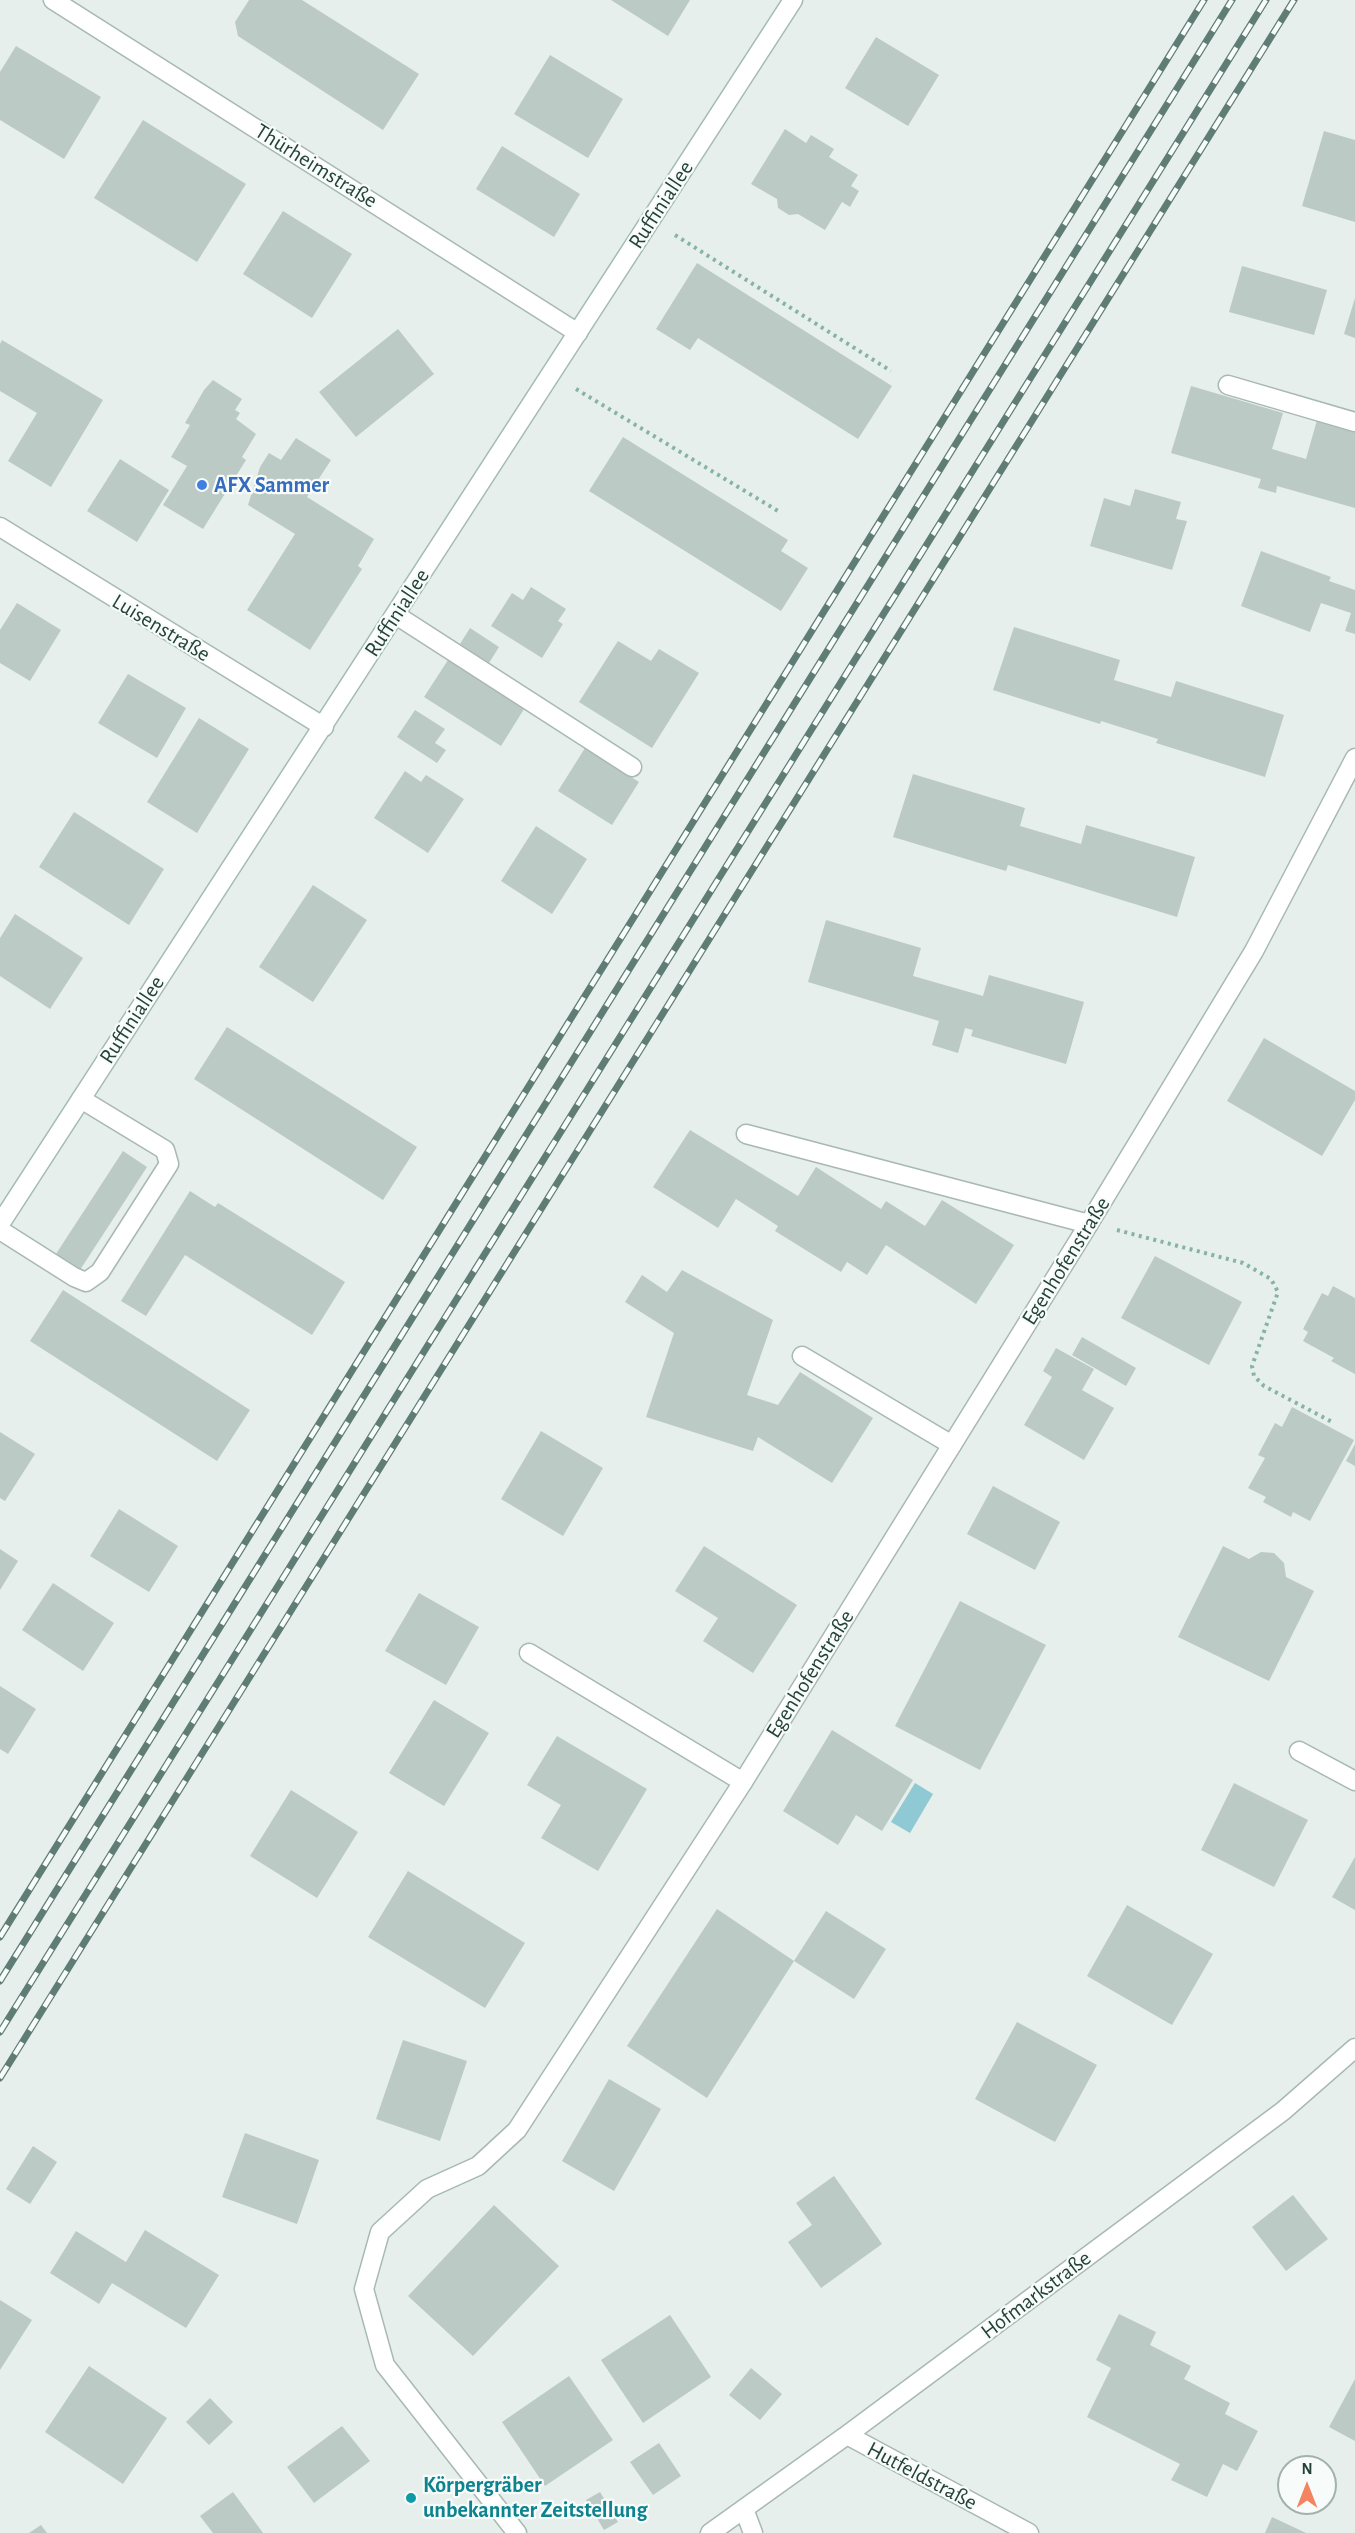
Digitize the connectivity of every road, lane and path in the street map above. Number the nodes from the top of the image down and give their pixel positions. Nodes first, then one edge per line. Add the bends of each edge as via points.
1 (53, 0) edge
2 (793, 0) edge
3 (652, 220) junction
4 (578, 333) junction
5 (891, 371) dead end
6 (551, 374) junction
7 (1228, 385) dead end
8 (1355, 422) edge
9 (778, 511) dead end
10 (0, 527) edge
11 (396, 615) junction
12 (324, 727) junction
13 (1355, 758) edge
14 (632, 767) dead end
15 (81, 1099) junction
16 (746, 1134) dead end
17 (1090, 1223) junction
18 (0, 1224) edge
19 (0, 1230) edge
20 (802, 1356) dead end
21 (1334, 1424) dead end
22 (951, 1445) junction
23 (529, 1653) dead end
24 (1299, 1750) dead end
25 (742, 1782) junction
26 (1355, 1782) edge
27 (1355, 2048) edge
28 (847, 2435) junction
29 (744, 2509) junction
30 (517, 2533) edge
31 (710, 2533) edge
32 (753, 2533) edge
33 (1029, 2533) edge

1 - 4 street, Thürheimstraße
2 - 3 street, Ruffiniallee
3 - 4 street, Ruffiniallee
3 - 5 path
4 - 6 street, Ruffiniallee
6 - 9 path
6 - 11 street, Ruffiniallee
7 - 8 street
10 - 12 street, Luisenstraße
11 - 12 street, Ruffiniallee
11 - 14 street
12 - 15 street, Ruffiniallee
13 - 17 street, Egenhofenstraße via 1254,951
15 - 18 street, Ruffiniallee
15 - 19 street via 165,1150 169,1164 100,1272 86,1282
16 - 17 street
17 - 21 path via 1243,1263 1271,1279 1278,1292 1252,1366 1254,1376 1264,1386
17 - 22 street, Egenhofenstraße
20 - 22 street
22 - 25 street, Egenhofenstraße
23 - 25 street
24 - 26 street
25 - 30 street, Egenhofenstraße via 517,2130 478,2166 427,2189 380,2232 364,2289 385,2365
27 - 28 street, Hofmarkstraße via 1283,2111
28 - 29 street, Hofmarkstraße
28 - 33 street, Hutfeldstraße
29 - 31 street, Hofmarkstraße
29 - 32 street

